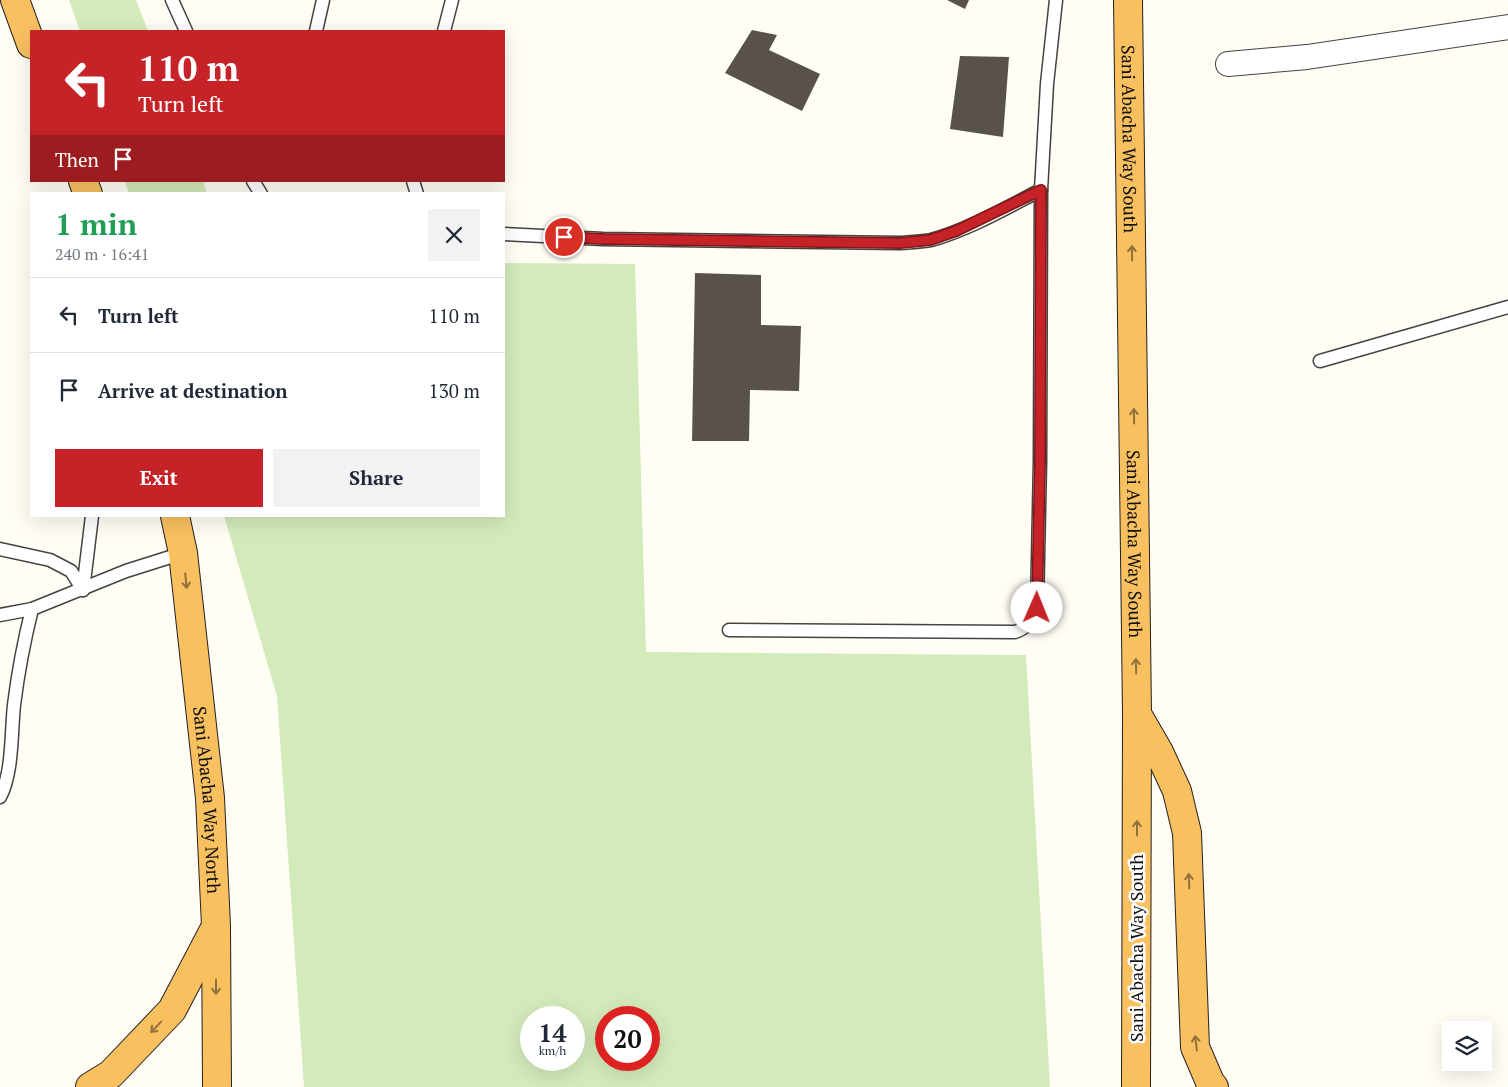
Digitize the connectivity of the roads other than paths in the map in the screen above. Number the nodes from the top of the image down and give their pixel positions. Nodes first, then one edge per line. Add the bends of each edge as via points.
1 (16, 0) edge
2 (172, 0) edge
3 (323, 0) edge
4 (452, 0) edge
5 (1056, 0) edge
6 (1128, 0) edge
7 (1508, 27) edge
8 (186, 30) edge
9 (316, 30) edge
10 (444, 30) edge
11 (30, 41) edge
12 (1228, 64) dead end
13 (1041, 190) junction
14 (505, 234) edge
15 (1508, 307) edge
16 (1320, 361) dead end
17 (92, 517) edge
18 (175, 517) edge
19 (0, 549) edge
20 (183, 553) junction
21 (83, 590) junction
22 (32, 610) junction
23 (0, 614) edge
24 (728, 630) dead end
25 (1137, 714) junction
26 (0, 798) edge
27 (216, 926) junction
28 (101, 1080) edge
29 (217, 1087) edge
30 (1136, 1087) edge
31 (1214, 1087) edge

1 - 11 highway
2 - 8 lane
3 - 9 lane
4 - 10 lane
5 - 13 lane
25 -> 6 highway, Sani Abacha Way South
7 - 12 street via 1307,57
13 - 14 lane via 956,231 930,240 900,243 603,239
13 - 24 lane via 1037,608 1030,623 1015,632
15 - 16 lane
17 - 21 lane
18 - 20 highway, Sani Abacha Way North
19 - 21 lane via 50,560 71,570
20 - 21 lane via 126,571
20 -> 27 highway, Sani Abacha Way North via 210,798
21 - 22 lane
22 - 23 lane
22 - 26 lane via 21,655 9,764
30 -> 25 highway, Sani Abacha Way South
31 -> 25 highway via 1195,1048 1187,833 1177,791
27 -> 28 highway via 172,1010
27 -> 29 highway, Sani Abacha Way North

